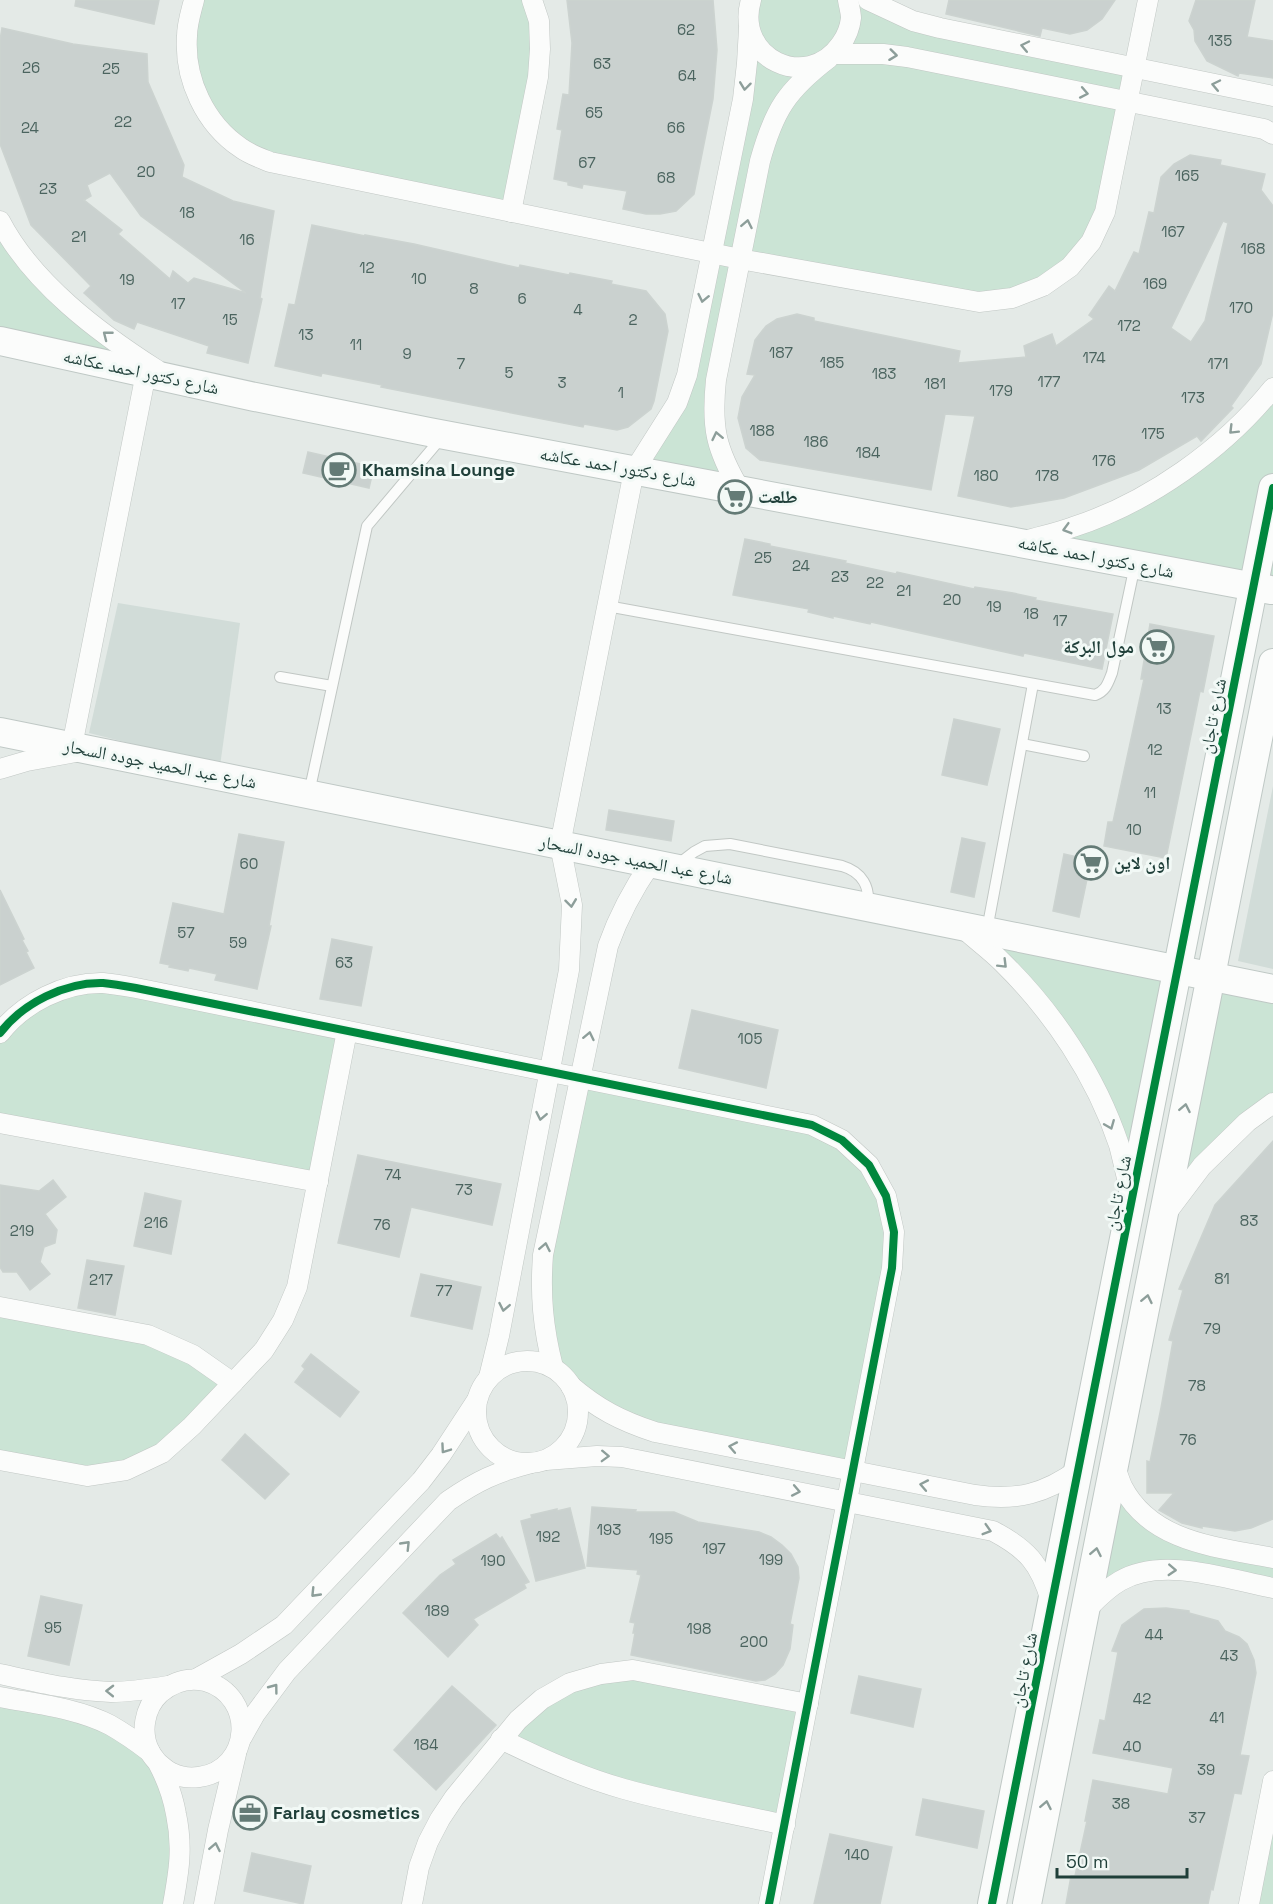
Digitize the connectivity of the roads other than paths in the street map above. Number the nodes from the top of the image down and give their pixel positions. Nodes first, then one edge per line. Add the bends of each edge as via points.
1 (194, 0) edge
2 (532, 0) edge
3 (848, 0) edge
4 (868, 0) edge
5 (1149, 0) edge
6 (748, 10) edge
7 (832, 56) junction
8 (1134, 68) junction
9 (1273, 96) edge
10 (1128, 102) junction
11 (1273, 134) edge
12 (511, 212) junction
13 (0, 220) edge
14 (712, 253) junction
15 (740, 259) junction
16 (0, 341) edge
17 (159, 376) junction
18 (1273, 388) edge
19 (444, 435) junction
20 (634, 471) junction
21 (1273, 488) edge
22 (740, 490) junction
23 (1019, 542) junction
24 (1135, 564) junction
25 (1263, 589) edge
26 (607, 606) junction
27 (1273, 663) edge
28 (280, 677) dead end
29 (1033, 684) junction
30 (332, 686) junction
31 (0, 732) edge
32 (1022, 744) junction
33 (82, 748) junction
34 (1084, 756) dead end
35 (0, 769) edge
36 (309, 794) junction
37 (560, 845) junction
38 (663, 865) junction
39 (959, 925) junction
40 (987, 931) junction
41 (1178, 969) junction
42 (1211, 976) junction
43 (1273, 989) edge
44 (347, 1030) junction
45 (0, 1033) edge
46 (549, 1071) junction
47 (580, 1078) junction
48 (1273, 1103) edge
49 (0, 1124) edge
50 (318, 1182) junction
51 (1133, 1198) junction
52 (1164, 1216) junction
53 (0, 1306) edge
54 (1104, 1341) junction
55 (1137, 1348) junction
56 (553, 1367) junction
57 (489, 1377) junction
58 (233, 1383) junction
59 (571, 1386) junction
60 (477, 1400) junction
61 (0, 1460) edge
62 (539, 1462) junction
63 (1114, 1464) junction
64 (1079, 1468) junction
65 (853, 1471) junction
66 (847, 1501) junction
67 (1273, 1558) edge
68 (1273, 1588) edge
69 (1052, 1603) junction
70 (1085, 1611) junction
71 (0, 1674) edge
72 (196, 1679) junction
73 (168, 1686) junction
74 (0, 1697) edge
75 (808, 1704) junction
76 (501, 1739) junction
77 (240, 1744) junction
78 (154, 1757) junction
79 (1272, 1792) edge
80 (784, 1824) junction
81 (1006, 1836) junction
82 (1039, 1842) junction
83 (173, 1904) edge
84 (204, 1904) edge
85 (412, 1904) edge
86 (769, 1904) edge
87 (992, 1904) edge
88 (1027, 1904) edge
89 (1249, 1904) edge

1 - 12 street via 187,36 189,69 199,99 217,126 241,148 270,162 301,170
2 - 12 street via 538,21 538,77
3 - 7 street via 851,18 846,38
8 -> 4 street via 940,28 913,21
5 - 8 street
6 - 7 street via 755,44 781,65 814,66
6 -> 14 street via 743,99
7 -> 10 street via 908,57
15 -> 7 street via 769,131 783,102 804,77
9 -> 8 street
8 - 10 street
10 - 11 street
10 - 15 street via 1105,212 1091,242 1070,267 1043,286 1012,298 980,302
12 - 14 street
17 -> 13 street via 41,278
14 - 15 street
14 -> 20 street via 687,375 677,403
22 -> 15 street via 726,465 713,409
16 - 17 street, شارع دكتور احمد عكاشه
17 - 19 street, شارع دكتور احمد عكاشه
17 - 33 street
18 -> 23 street via 1222,440 1177,476 1085,523
19 - 20 street, شارع دكتور احمد عكاشه
19 - 30 lane via 367,526
20 - 22 street, شارع دكتور احمد عكاشه
20 - 26 street
21 - 25 street, شارع تاجان
22 - 23 street, شارع دكتور احمد عكاشه
23 - 24 street, شارع دكتور احمد عكاشه
24 - 25 street, شارع دكتور احمد عكاشه
24 - 29 lane via 1112,673 1103,691 1095,695
25 - 41 street, شارع تاجان
26 - 29 lane
26 - 37 street
27 - 42 street
28 - 30 lane
29 - 32 lane
30 - 36 lane
31 - 33 street, شارع عبد الحميد جوده السحار
32 - 34 lane
32 - 40 lane
33 - 35 street
33 - 36 street, شارع عبد الحميد جوده السحار
36 - 37 street, شارع عبد الحميد جوده السحار
37 - 38 street, شارع عبد الحميد جوده السحار
37 -> 46 street via 572,904 571,937 569,970
38 - 39 street, شارع عبد الحميد جوده السحار
47 -> 38 street via 608,946 633,889
39 - 40 street, شارع عبد الحميد جوده السحار
39 -> 51 street via 1039,1001 1071,1046 1118,1144
40 - 41 street, شارع عبد الحميد جوده السحار
41 - 42 street, شارع عبد الحميد جوده السحار
41 - 51 street, شارع تاجان
42 - 43 street, شارع عبد الحميد جوده السحار
52 -> 42 street
44 - 45 street via 102,983 67,988 35,1001
44 - 46 street
44 - 50 street
46 - 47 street
46 -> 57 street
56 -> 47 street via 542,1312 543,1255
47 - 65 street via 812,1125 842,1140 868,1165 886,1196 894,1241
48 - 52 street via 1247,1122 1202,1166
49 - 50 street
50 - 58 street via 297,1287 264,1350
51 - 54 street, شارع تاجان
55 -> 52 street
53 - 58 street via 148,1335 193,1354
54 - 55 street
54 - 64 street, شارع تاجان
55 - 63 street
56 - 57 street via 519,1361 503,1366
56 - 59 street
57 - 60 street
58 - 61 street via 162,1453 126,1470 87,1476
59 - 62 street via 578,1407 575,1429 564,1447
65 -> 59 street via 655,1432 610,1415
60 - 62 street via 479,1432 487,1446 515,1462
60 -> 72 street via 421,1481 284,1625
62 -> 66 street via 622,1457
77 -> 62 street via 260,1707 287,1671 448,1502 501,1471
63 - 67 street via 1122,1487 1152,1523 1195,1542
70 -> 63 street
64 -> 65 street via 1041,1491 997,1498
64 - 69 street, شارع تاجان
65 - 66 street
66 -> 69 street via 993,1531 1014,1542 1032,1559 1045,1580
66 - 75 street
70 -> 68 street via 1121,1580 1167,1569
69 - 81 street, شارع تاجان
82 -> 70 street
73 -> 71 street via 93,1691
72 - 73 street
72 - 77 street via 216,1684 232,1697 241,1716
73 - 78 street via 154,1699 146,1715 144,1734
74 - 78 street via 86,1715 130,1737
75 - 76 street via 633,1670 570,1683 542,1699
75 - 80 street
76 - 80 street via 540,1759 622,1789
76 - 85 street via 440,1819 419,1867
77 - 78 street via 226,1766 210,1775 191,1778 173,1774
84 -> 77 street
78 - 83 street via 176,1812 180,1839
79 - 89 street
80 - 86 street
81 - 82 street
81 - 87 street, شارع تاجان
82 - 88 street

